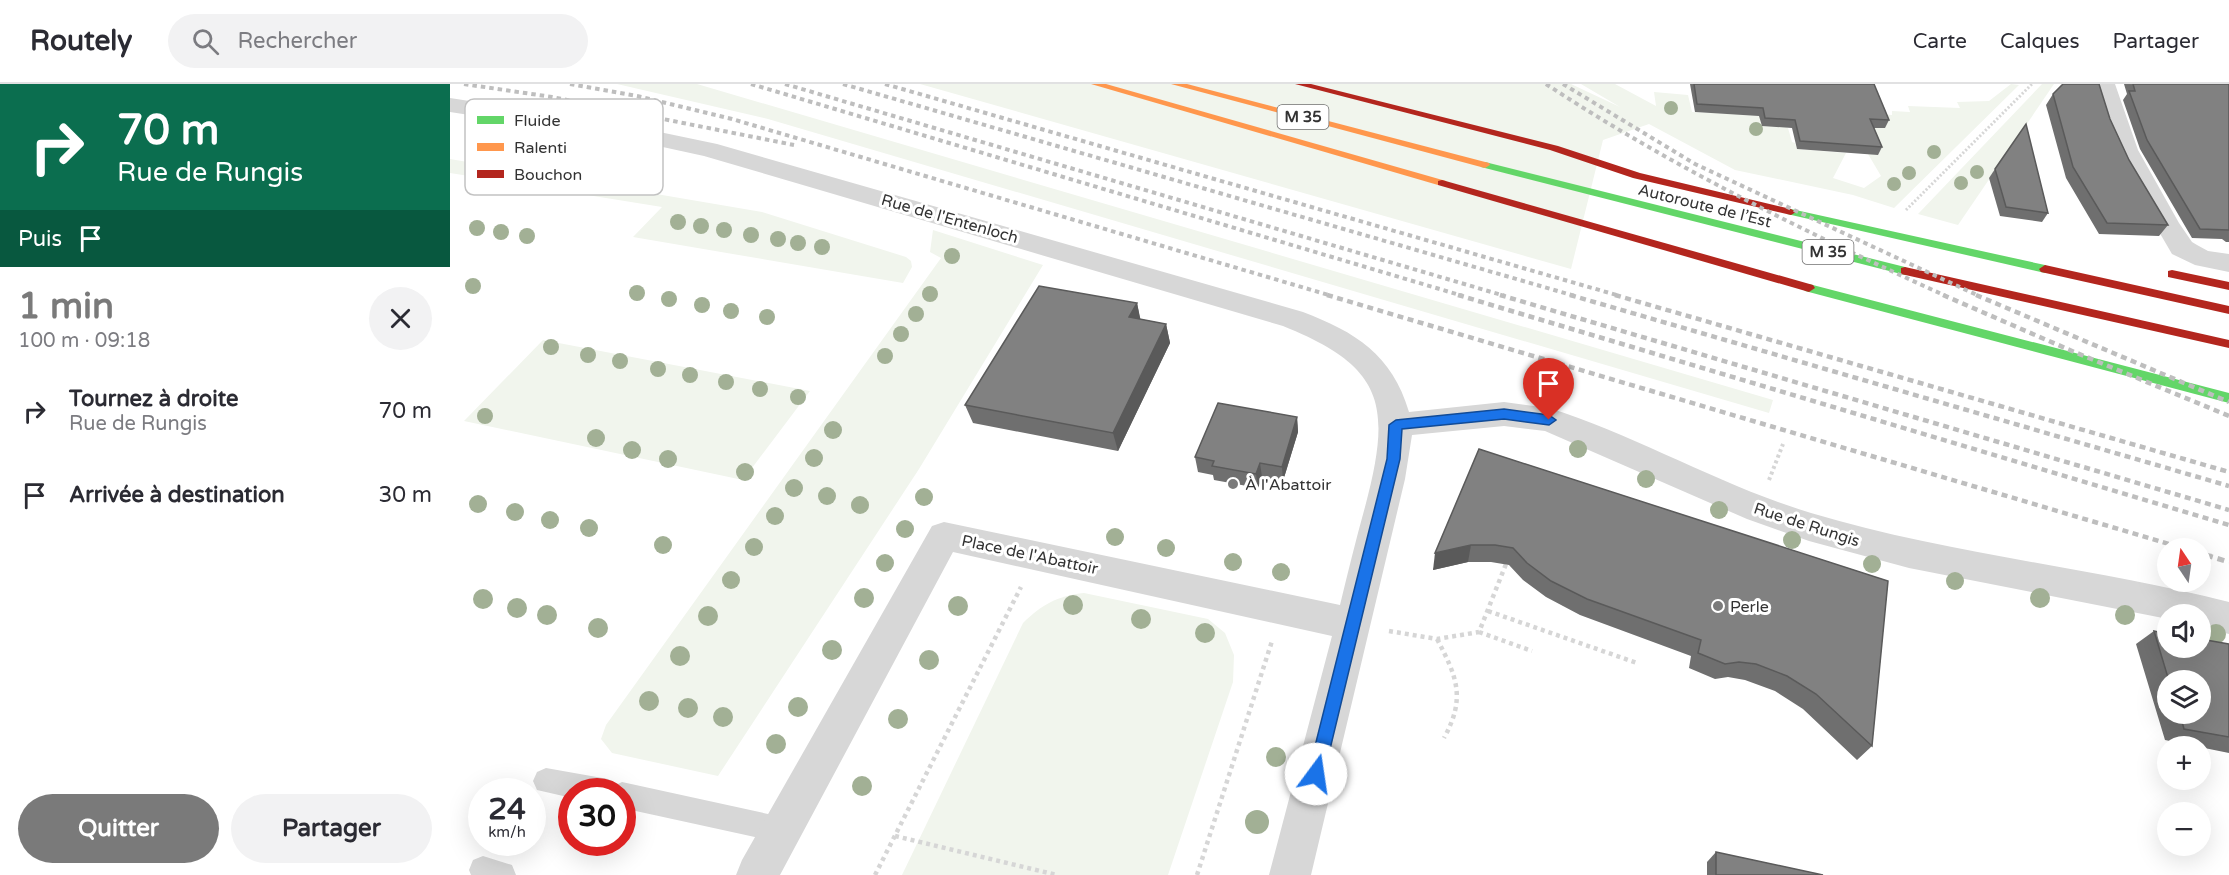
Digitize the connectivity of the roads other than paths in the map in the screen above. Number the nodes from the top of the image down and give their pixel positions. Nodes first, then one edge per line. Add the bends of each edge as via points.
1 (1096, 84) edge
2 (1176, 84) edge
3 (1300, 84) edge
4 (2103, 84) edge
5 (450, 105) edge
6 (465, 107) edge
7 (663, 140) edge
8 (1554, 148) junction
9 (1765, 192) dead end
10 (2229, 263) edge
11 (2162, 272) dead end
12 (2229, 286) edge
13 (2229, 310) edge
14 (2229, 344) edge
15 (2229, 398) edge
16 (1396, 425) junction
17 (2229, 618) edge
18 (1353, 624) junction
19 (546, 781) dead end
20 (558, 783) edge
21 (636, 798) edge
22 (782, 830) junction
23 (757, 875) edge
24 (1290, 875) edge

1 - 15 highway via 1757,274
2 - 14 highway, Autoroute de l’Est / M 35 via 1929,277
3 - 8 highway, Autoroute de l’Est / M 35
4 - 10 street via 2134,170 2182,248 2190,254
5 - 6 street, Rue de l'Entenloch
7 - 16 street, Rue de l'Entenloch via 807,176 1293,319 1340,339 1360,355 1385,388
8 - 9 highway
8 - 13 highway, Autoroute de l’Est / M 35 via 1637,176 1705,193
11 - 12 highway
16 - 17 street, Rue de Rungis via 1504,414 1549,420 1809,527 1909,553
16 - 18 street via 1393,459
18 - 22 street, Place de l'Abattoir via 944,536
18 - 24 street
19 - 20 lane
21 - 22 lane
22 - 23 street, Place de l'Abattoir

